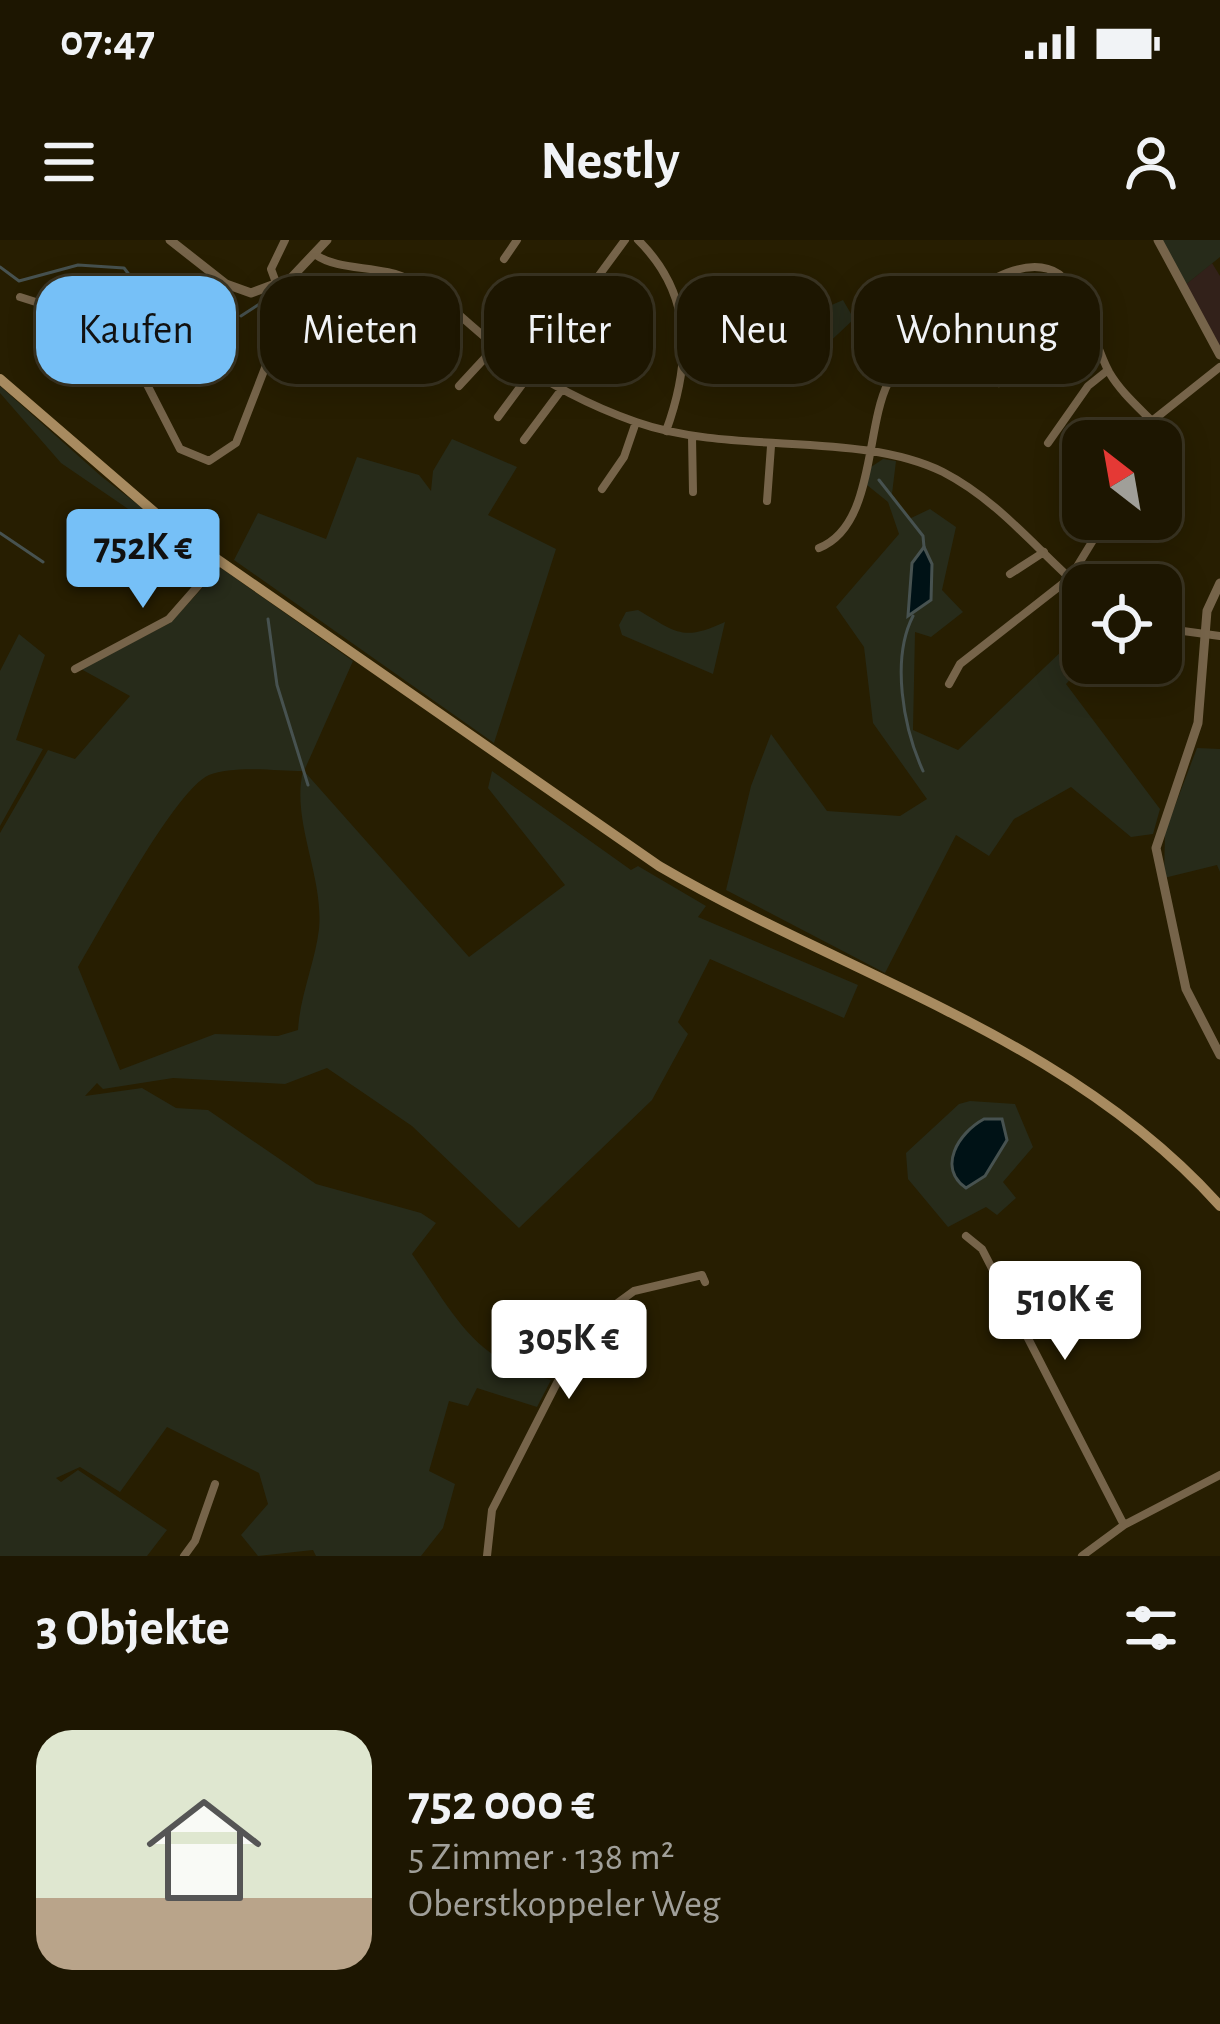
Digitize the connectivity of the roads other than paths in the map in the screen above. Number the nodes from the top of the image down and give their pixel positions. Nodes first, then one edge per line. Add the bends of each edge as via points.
1 (170, 240) edge
2 (285, 240) edge
3 (326, 240) edge
4 (517, 240) edge
5 (625, 240) edge
6 (638, 240) edge
7 (1158, 240) edge
8 (316, 255) junction
9 (504, 260) dead end
10 (274, 276) edge
11 (290, 276) edge
12 (401, 276) edge
13 (598, 276) edge
14 (991, 276) edge
15 (1058, 276) edge
16 (260, 291) edge
17 (20, 297) dead end
18 (460, 316) edge
19 (484, 336) edge
20 (1100, 352) edge
21 (1220, 355) edge
22 (484, 359) edge
23 (1220, 368) edge
24 (1108, 370) junction
25 (0, 379) edge
26 (260, 379) edge
27 (522, 384) edge
28 (554, 384) edge
29 (891, 384) edge
30 (460, 386) dead end
31 (562, 389) junction
32 (498, 417) dead end
33 (1151, 420) edge
34 (1153, 420) edge
35 (636, 422) junction
36 (666, 431) junction
37 (692, 437) junction
38 (524, 440) dead end
39 (1048, 443) dead end
40 (771, 446) junction
41 (867, 452) junction
42 (602, 489) dead end
43 (693, 492) dead end
44 (766, 501) dead end
45 (819, 548) dead end
46 (1044, 552) junction
47 (219, 562) junction
48 (1062, 570) edge
49 (1010, 574) dead end
50 (1220, 583) edge
51 (1062, 584) edge
52 (1182, 632) edge
53 (1206, 636) junction
54 (1220, 636) edge
55 (75, 669) dead end
56 (949, 684) dead end
57 (1220, 1055) edge
58 (1220, 1206) edge
59 (966, 1236) dead end
60 (705, 1282) dead end
61 (1220, 1475) edge
62 (215, 1484) dead end
63 (1124, 1525) junction
64 (184, 1556) edge
65 (487, 1556) edge
66 (1082, 1556) edge

1 - 16 street via 235,288
2 - 10 street
3 - 8 street
4 - 9 street
5 - 13 street
6 - 36 street via 664,272 684,331 683,384
7 - 21 street
8 - 11 street
8 - 12 street
14 - 15 street via 1018,264
17 - 26 street via 80,316 136,365 184,454 209,461 233,449
18 - 19 street
20 - 24 street
22 - 30 street
23 - 34 street
24 - 33 street
24 - 39 street
25 - 47 main road via 118,486
27 - 32 street
28 - 31 street
29 - 41 street
31 - 35 street
31 - 38 street
35 - 36 street
35 - 42 street
36 - 37 street
37 - 40 street
37 - 43 street
40 - 41 street
40 - 44 street
41 - 45 street via 846,526
41 - 46 street via 928,466 966,485
46 - 48 street
46 - 49 street
47 - 55 street via 170,620
47 - 58 main road via 659,866 1042,1059 1128,1119
50 - 53 street
51 - 56 street via 960,664
52 - 53 street
53 - 54 street
53 - 57 street via 1198,723 1160,827 1156,863 1186,989
59 - 63 street via 982,1249
60 - 65 street via 702,1275 634,1291 586,1326 497,1497
61 - 63 street
62 - 64 street
63 - 66 street

